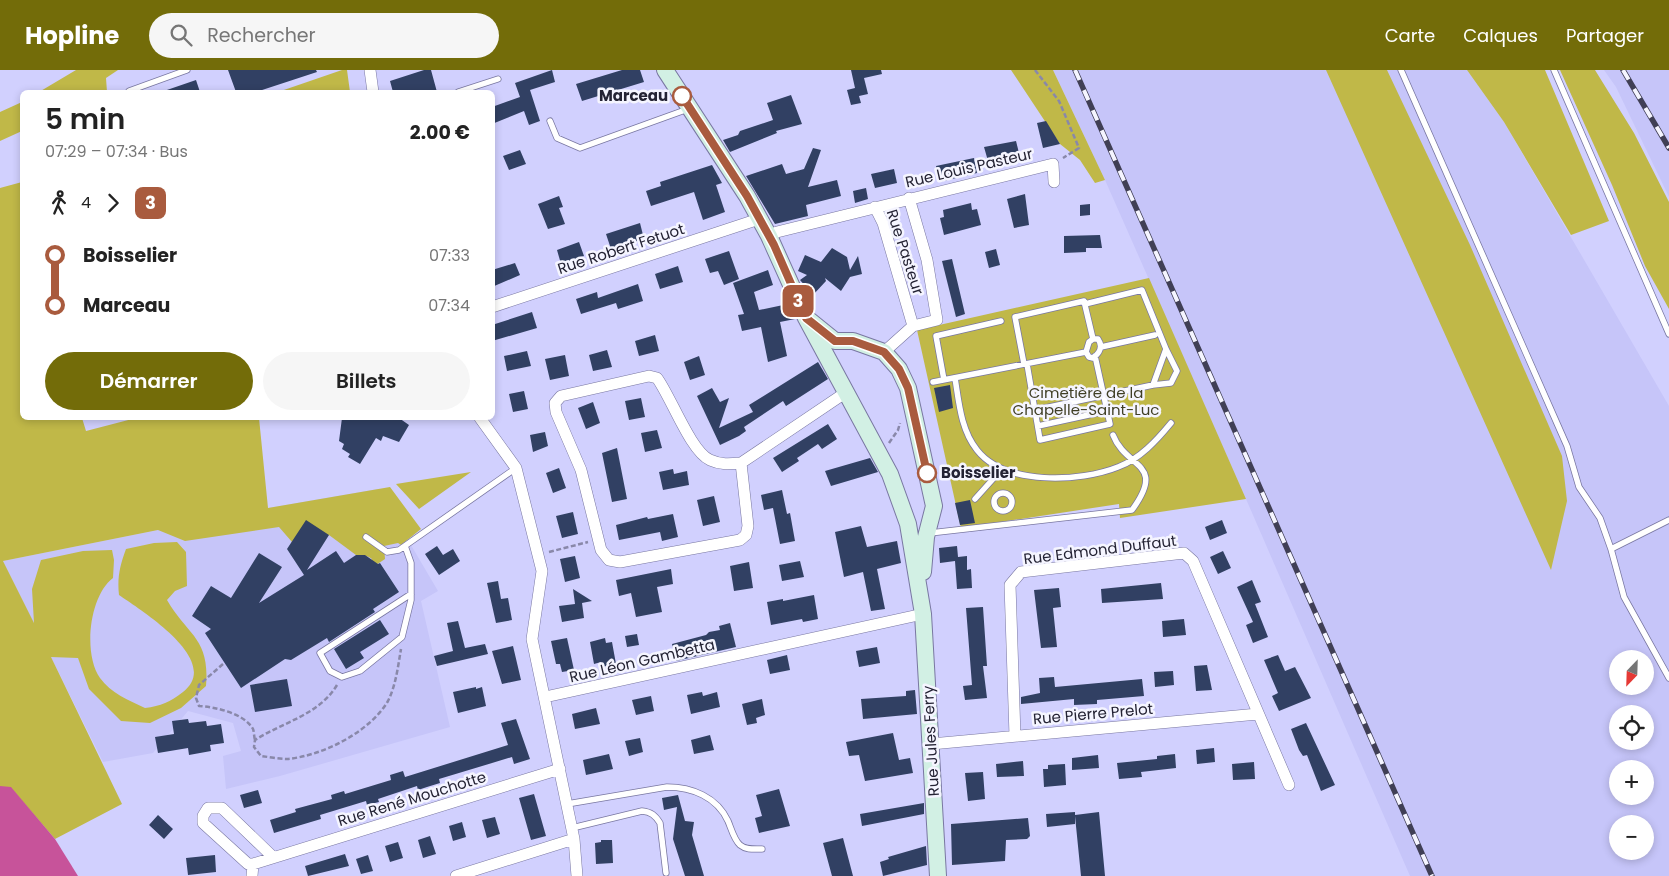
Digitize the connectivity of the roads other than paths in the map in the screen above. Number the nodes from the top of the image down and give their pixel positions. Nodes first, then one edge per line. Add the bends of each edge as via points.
1 (187, 70) edge
2 (370, 70) edge
3 (665, 70) edge
4 (1401, 70) edge
5 (1554, 70) edge
6 (498, 79) dead end
7 (132, 90) edge
8 (373, 90) edge
9 (464, 90) edge
10 (690, 108) junction
11 (550, 121) dead end
12 (1054, 182) dead end
13 (910, 198) junction
14 (875, 207) junction
15 (759, 219) junction
16 (769, 236) junction
17 (1085, 304) junction
18 (495, 306) edge
19 (806, 318) junction
20 (1001, 321) dead end
21 (912, 326) junction
22 (1669, 334) edge
23 (1155, 335) dead end
24 (1093, 339) junction
25 (835, 341) junction
26 (1101, 347) junction
27 (1166, 349) junction
28 (884, 352) junction
29 (1086, 352) junction
30 (1095, 356) junction
31 (828, 360) junction
32 (1026, 364) junction
33 (955, 378) junction
34 (944, 380) junction
35 (933, 382) dead end
36 (1153, 385) junction
37 (845, 393) junction
38 (1104, 396) junction
39 (1035, 410) junction
40 (1107, 411) junction
41 (481, 420) edge
42 (1171, 423) dead end
43 (1038, 426) junction
44 (1112, 435) dead end
45 (1133, 458) junction
46 (741, 462) junction
47 (516, 468) junction
48 (1002, 470) junction
49 (986, 487) junction
50 (996, 495) dead end
51 (975, 499) dead end
52 (1669, 520) edge
53 (908, 524) junction
54 (930, 528) junction
55 (366, 537) dead end
56 (405, 546) junction
57 (1612, 549) junction
58 (411, 594) junction
59 (923, 610) junction
60 (1669, 678) edge
61 (545, 698) junction
62 (1258, 714) junction
63 (1015, 736) junction
64 (931, 744) junction
65 (560, 769) junction
66 (1290, 785) dead end
67 (567, 804) junction
68 (573, 833) junction
69 (762, 849) dead end
70 (273, 857) junction
71 (253, 864) junction
72 (666, 872) dead end
73 (252, 876) edge
74 (456, 876) edge
75 (577, 876) edge
76 (938, 876) edge

1 - 7 lane
2 - 8 street
3 - 10 street, Rue Jules Ferry
4 - 57 lane via 1567,446 1579,487 1600,518
5 - 22 lane
6 - 9 lane
10 - 11 lane via 580,148 557,138
10 - 15 street, Rue Jules Ferry
12 - 13 street, Rue Louis Pasteur via 1053,164
13 - 14 street, Rue Louis Pasteur
13 - 21 street, Rue Pasteur via 927,260 937,320
14 - 16 street, Rue Pasteur
14 - 21 street, Rue Pasteur via 883,224
15 - 16 street, Rue Jules Ferry
15 - 18 street, Rue Robert Fetuot
16 - 19 street, Rue Jules Ferry
17 - 24 lane
17 - 27 lane via 1142,290
17 - 32 lane via 1084,301 1015,317
19 - 25 street, Rue Jules Ferry
19 - 31 street, Rue Jules Ferry
20 - 34 lane via 936,336
21 - 28 street, Rue Pasteur
23 - 26 lane
24 - 26 lane via 1098,339
24 - 29 lane
25 - 28 street via 853,341
25 - 31 street
26 - 30 lane
27 - 36 lane
27 - 36 lane via 1178,371 1172,383
28 - 54 street, Rue Jules Ferry via 899,369 908,388 934,506
29 - 30 lane via 1089,357
29 - 32 lane
30 - 38 lane
31 - 37 street, Rue Jules Ferry
32 - 33 lane
32 - 39 lane
33 - 34 lane
33 - 48 lane via 964,428 978,451
34 - 35 lane
36 - 38 lane
37 - 46 street
37 - 53 street, Rue Jules Ferry via 890,474
38 - 39 lane
38 - 40 lane
39 - 43 lane
40 - 43 lane
40 - 43 lane via 1110,424 1040,440
41 - 47 street
42 - 45 lane via 1157,441
44 - 45 lane
45 - 48 lane via 1119,467 1064,478
45 - 54 lane via 1147,480 1143,495 1132,510
46 - 46 street via 725,465 709,460 698,451 657,378 649,376 561,396 555,403 581,470 602,550 609,560 620,562 740,540 746,536 748,526
47 - 56 lane
47 - 61 street via 542,571 532,639
48 - 49 lane
49 - 50 lane
49 - 51 lane
52 - 57 lane
53 - 54 street via 920,531
53 - 59 street, Rue Jules Ferry
54 - 59 street, Rue Jules Ferry via 923,556
55 - 56 lane via 387,552
56 - 58 lane via 411,563
57 - 60 lane via 1624,597
58 - 58 lane via 320,653 330,671 342,677 360,671 402,637
59 - 61 street, Rue Léon Gambetta
59 - 64 street, Rue Jules Ferry
61 - 65 street
62 - 63 street, Rue Pierre Prelot
62 - 63 street, Rue Edmond Duffaut via 1193,561 1184,553 1021,572 1010,585
62 - 66 street, Rue Edmond Duffaut
63 - 64 street, Rue Pierre Prelot
64 - 76 street, Rue Jules Ferry
65 - 67 street
65 - 70 street, Rue René Mouchotte
67 - 68 street
67 - 69 lane via 682,787 714,801 726,817 738,844
68 - 72 lane via 649,812 660,822
68 - 74 street
68 - 75 street
70 - 71 street, Rue René Mouchotte
70 - 71 street via 222,808 208,808 203,823 248,864
71 - 73 street

